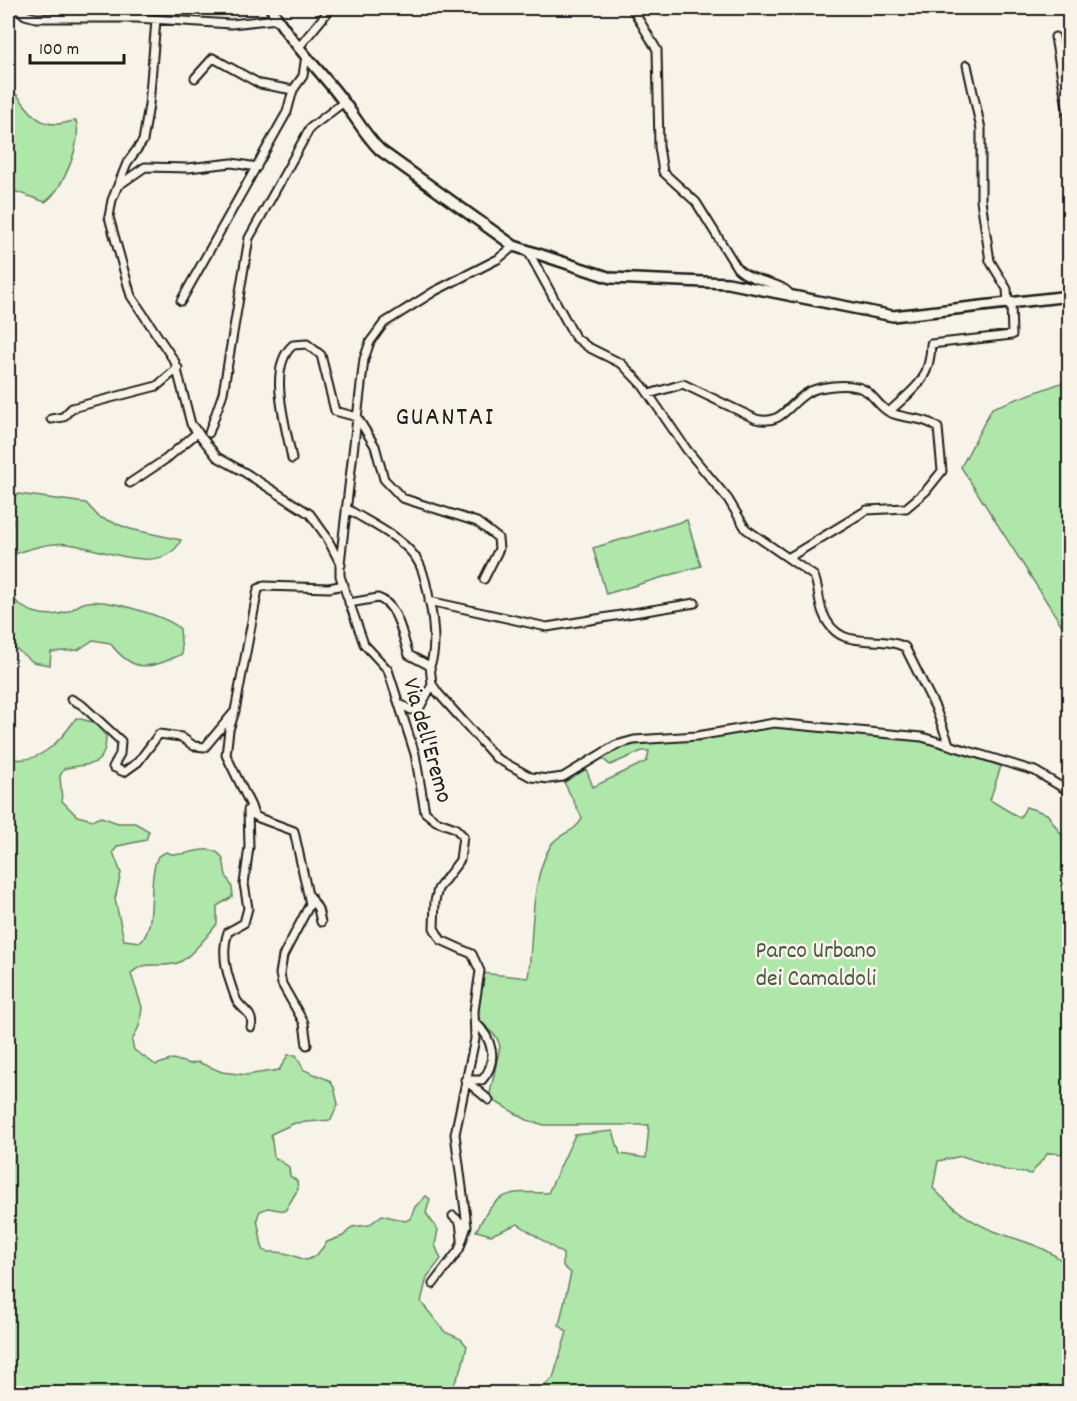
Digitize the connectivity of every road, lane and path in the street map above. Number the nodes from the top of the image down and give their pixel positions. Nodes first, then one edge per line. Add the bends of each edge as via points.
1 (18, 8) edge
2 (272, 8) edge
3 (331, 8) edge
4 (632, 8) edge
5 (278, 19) junction
6 (156, 20) junction
7 (1055, 37) dead end
8 (302, 51) junction
9 (967, 65) dead end
10 (195, 78) dead end
11 (293, 90) junction
12 (1067, 92) edge
13 (344, 102) junction
14 (1070, 124) edge
15 (256, 167) junction
16 (117, 187) junction
17 (514, 246) junction
18 (528, 251) junction
19 (1070, 296) edge
20 (791, 297) junction
21 (182, 301) dead end
22 (1010, 304) junction
23 (178, 368) junction
24 (649, 394) junction
25 (888, 412) junction
26 (357, 417) junction
27 (51, 419) dead end
28 (198, 432) junction
29 (208, 433) dead end
30 (292, 459) dead end
31 (130, 483) dead end
32 (346, 508) junction
33 (788, 558) junction
34 (340, 563) junction
35 (484, 579) dead end
36 (344, 585) junction
37 (429, 601) junction
38 (349, 603) junction
39 (695, 603) dead end
40 (430, 666) junction
41 (432, 685) junction
42 (71, 699) dead end
43 (400, 704) junction
44 (235, 711) junction
45 (949, 744) junction
46 (1070, 792) edge
47 (251, 806) junction
48 (308, 891) junction
49 (321, 922) dead end
50 (474, 1022) junction
51 (251, 1027) dead end
52 (308, 1045) dead end
53 (465, 1080) junction
54 (489, 1100) dead end
55 (453, 1216) dead end
56 (463, 1241) junction
57 (433, 1284) dead end

1 - 6 street via 36,18
2 - 5 street
3 - 8 street
4 - 20 street via 657,50 663,172 696,202 737,268 753,279 786,288
5 - 6 street via 231,24
5 - 8 street
6 - 16 street via 143,141 127,163
7 - 12 street
8 - 11 street via 303,76
8 - 13 street
9 - 22 street via 981,129 981,200 990,261 1007,289
10 - 11 street via 213,58 260,84
11 - 15 street via 287,112
12 - 14 street
13 - 17 street via 364,135 380,150
13 - 29 street via 310,128 249,238 223,393
15 - 16 street via 145,167
15 - 21 street
16 - 23 street via 109,217 131,296
17 - 18 street
17 - 26 street via 377,330 364,359
18 - 20 street via 611,278 728,283
18 - 24 street via 575,337 622,364
19 - 22 street
20 - 22 street via 893,316
22 - 25 street via 1012,334 932,344 925,378
23 - 27 street via 157,386 72,408 63,417
23 - 28 street via 191,424
24 - 25 street via 683,384 768,421 780,418 814,389 856,387 870,394
24 - 33 street via 687,450 729,499 746,529
25 - 33 street via 938,428 942,471 906,508 867,510
26 - 30 street via 335,411 325,366 317,350 307,344 293,345 283,356 279,374
26 - 32 street
26 - 35 street via 375,446 384,479 402,498 477,522 498,538 499,549
28 - 31 street
28 - 34 street via 217,458 310,514
32 - 34 street
32 - 37 street via 411,553 419,564
33 - 45 street via 814,576 823,613 834,631 857,642 905,647
34 - 36 street, Via dell'Eremo
36 - 38 street, Via dell'Eremo
36 - 44 street via 258,589
37 - 39 street via 547,627
37 - 40 street via 434,627
38 - 40 street via 382,598 398,621 409,655
38 - 43 street, Via dell'Eremo via 364,644 388,670
40 - 41 street
41 - 43 street via 419,709 411,710
41 - 45 street via 496,758 531,777 549,780 563,777 626,742 698,736 774,723 859,733 910,734
42 - 44 street via 121,741 113,767 124,772 138,762 159,734 181,737 194,746 205,747
43 - 50 street, Via dell'Eremo via 417,761 425,812 463,836 460,860 438,889 434,928 441,940 476,958 480,971
44 - 47 street via 226,755
45 - 46 street via 1035,771
47 - 48 street via 259,818 294,831
47 - 51 street via 244,872 248,915 244,923 228,932 224,955 237,1002 249,1014
48 - 49 street
48 - 52 street via 310,904 283,956 280,974 304,1023
50 - 53 street, Via dell'Eremo via 475,1045
50 - 53 street via 487,1035 492,1055 482,1080
53 - 54 street
53 - 56 street, Via dell'Eremo via 455,1134 467,1226
55 - 56 street via 460,1222
56 - 57 street

